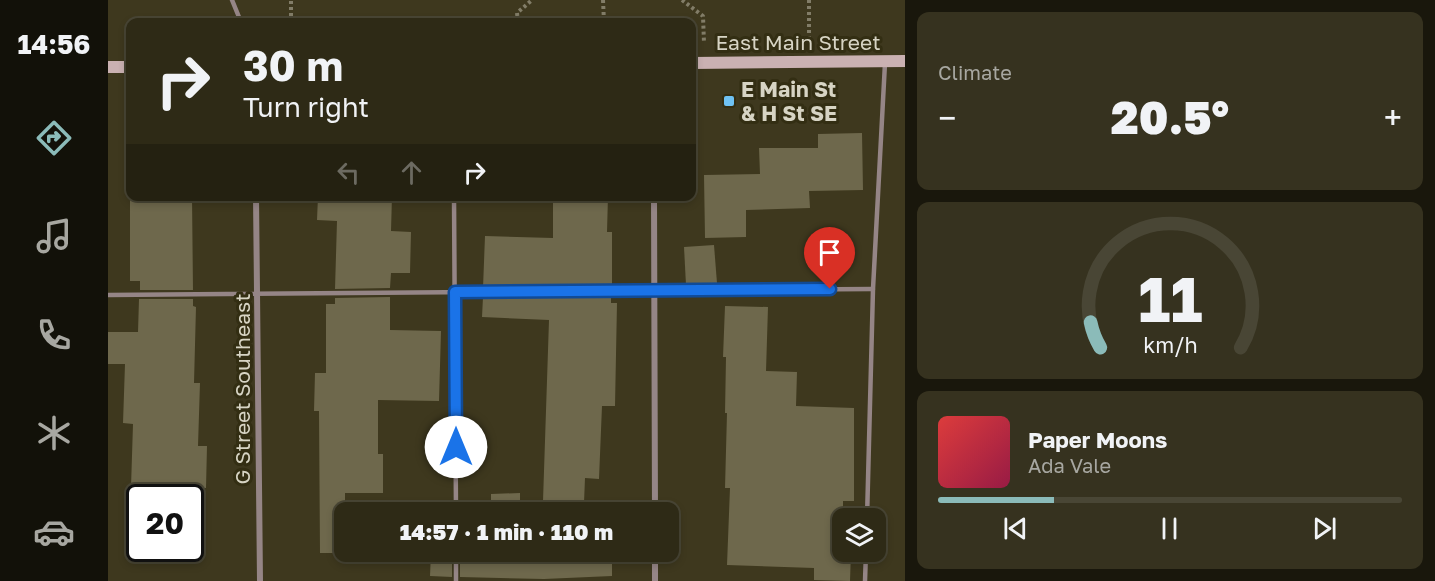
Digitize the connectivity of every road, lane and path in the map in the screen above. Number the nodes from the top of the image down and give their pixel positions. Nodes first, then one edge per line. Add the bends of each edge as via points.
1 (232, 0) edge
2 (291, 0) edge
3 (532, 0) edge
4 (603, 0) edge
5 (682, 0) edge
6 (808, 0) edge
7 (239, 18) edge
8 (291, 18) edge
9 (518, 18) edge
10 (604, 18) edge
11 (885, 61) junction
12 (905, 61) edge
13 (698, 62) edge
14 (809, 62) junction
15 (108, 67) edge
16 (126, 67) edge
17 (256, 201) edge
18 (454, 201) edge
19 (654, 201) edge
20 (873, 289) junction
21 (654, 290) junction
22 (455, 292) junction
23 (258, 293) junction
24 (108, 296) edge
25 (456, 502) edge
26 (655, 502) edge
27 (867, 508) edge
28 (456, 562) edge
29 (655, 562) edge
30 (866, 562) edge
31 (260, 581) edge
32 (456, 581) edge
33 (656, 581) edge
34 (865, 581) edge

1 - 7 lane
2 - 8 path
3 - 9 path via 517,13
4 - 10 path
5 - 13 path via 703,16
6 - 14 path
11 - 12 main road, East Main Street
11 - 14 main road, East Main Street
11 - 20 lane
13 - 14 main road, East Main Street
15 - 16 main road
17 - 23 street, G Street Southeast
18 - 22 lane
19 - 21 street
20 - 21 lane
20 - 27 lane
21 - 22 lane
21 - 26 street
22 - 23 lane
22 - 25 lane
23 - 24 lane
23 - 31 street, G Street Southeast
28 - 32 lane
29 - 33 street
30 - 34 lane

